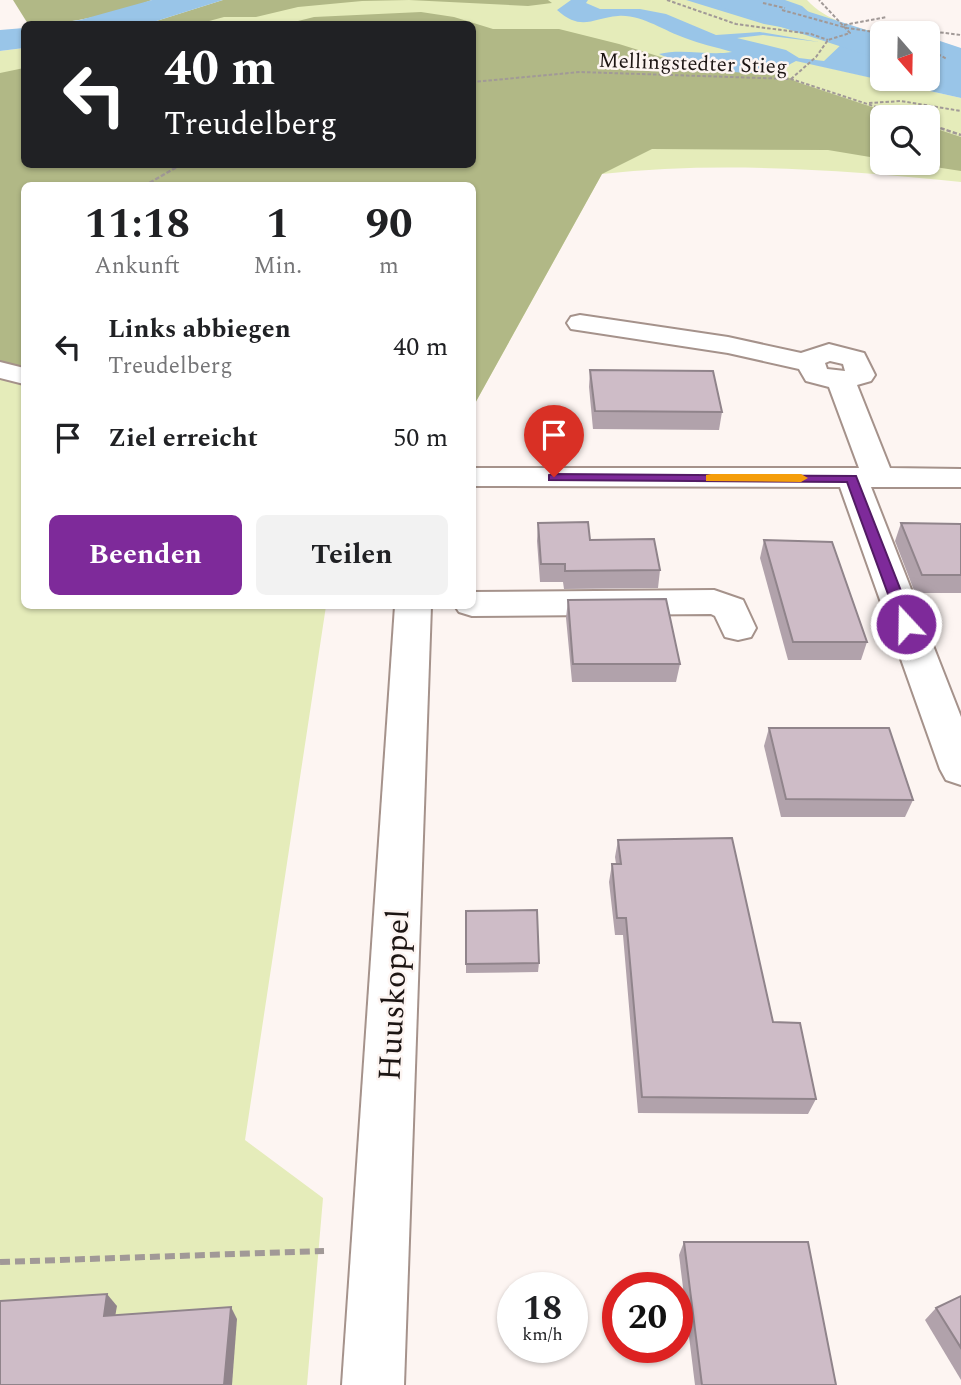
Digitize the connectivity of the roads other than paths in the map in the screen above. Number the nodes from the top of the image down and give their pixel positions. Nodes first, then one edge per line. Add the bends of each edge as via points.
1 (580, 323) dead end
2 (0, 370) edge
3 (21, 375) edge
4 (476, 477) edge
5 (865, 478) junction
6 (961, 478) edge
7 (476, 604) edge
8 (413, 609) edge
9 (738, 628) dead end
10 (961, 769) edge
11 (373, 1385) edge

1 - 5 street via 728,345 811,363 809,359 829,352 854,359 861,375 841,381
2 - 3 street
4 - 5 street
5 - 6 street
5 - 10 street
7 - 9 street via 714,602 730,608
8 - 11 street, Huuskoppel

